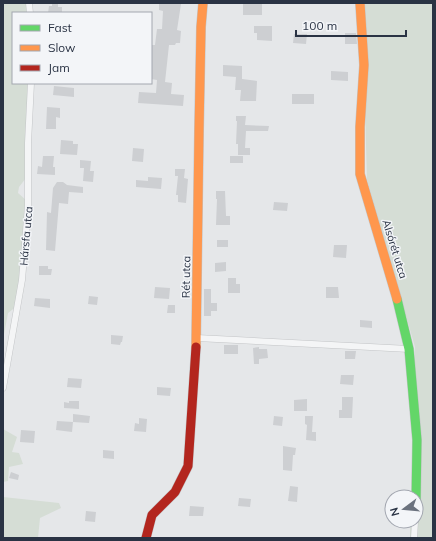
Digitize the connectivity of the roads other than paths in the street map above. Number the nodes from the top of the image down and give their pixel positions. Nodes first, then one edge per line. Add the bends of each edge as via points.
1 (203, 3) edge
2 (360, 3) edge
3 (31, 84) edge
4 (197, 338) junction
5 (409, 349) junction
6 (3, 388) edge
7 (416, 489) edge
8 (146, 538) edge

1 - 4 street, Rét utca
2 - 5 street, Alsórét utca via 364,65 360,174 397,298
3 - 6 street, Hársfa utca via 28,206 22,280
4 - 5 street
4 - 8 street, Rét utca via 188,466 175,492 152,516
5 - 7 street, Alsórét utca via 417,440

